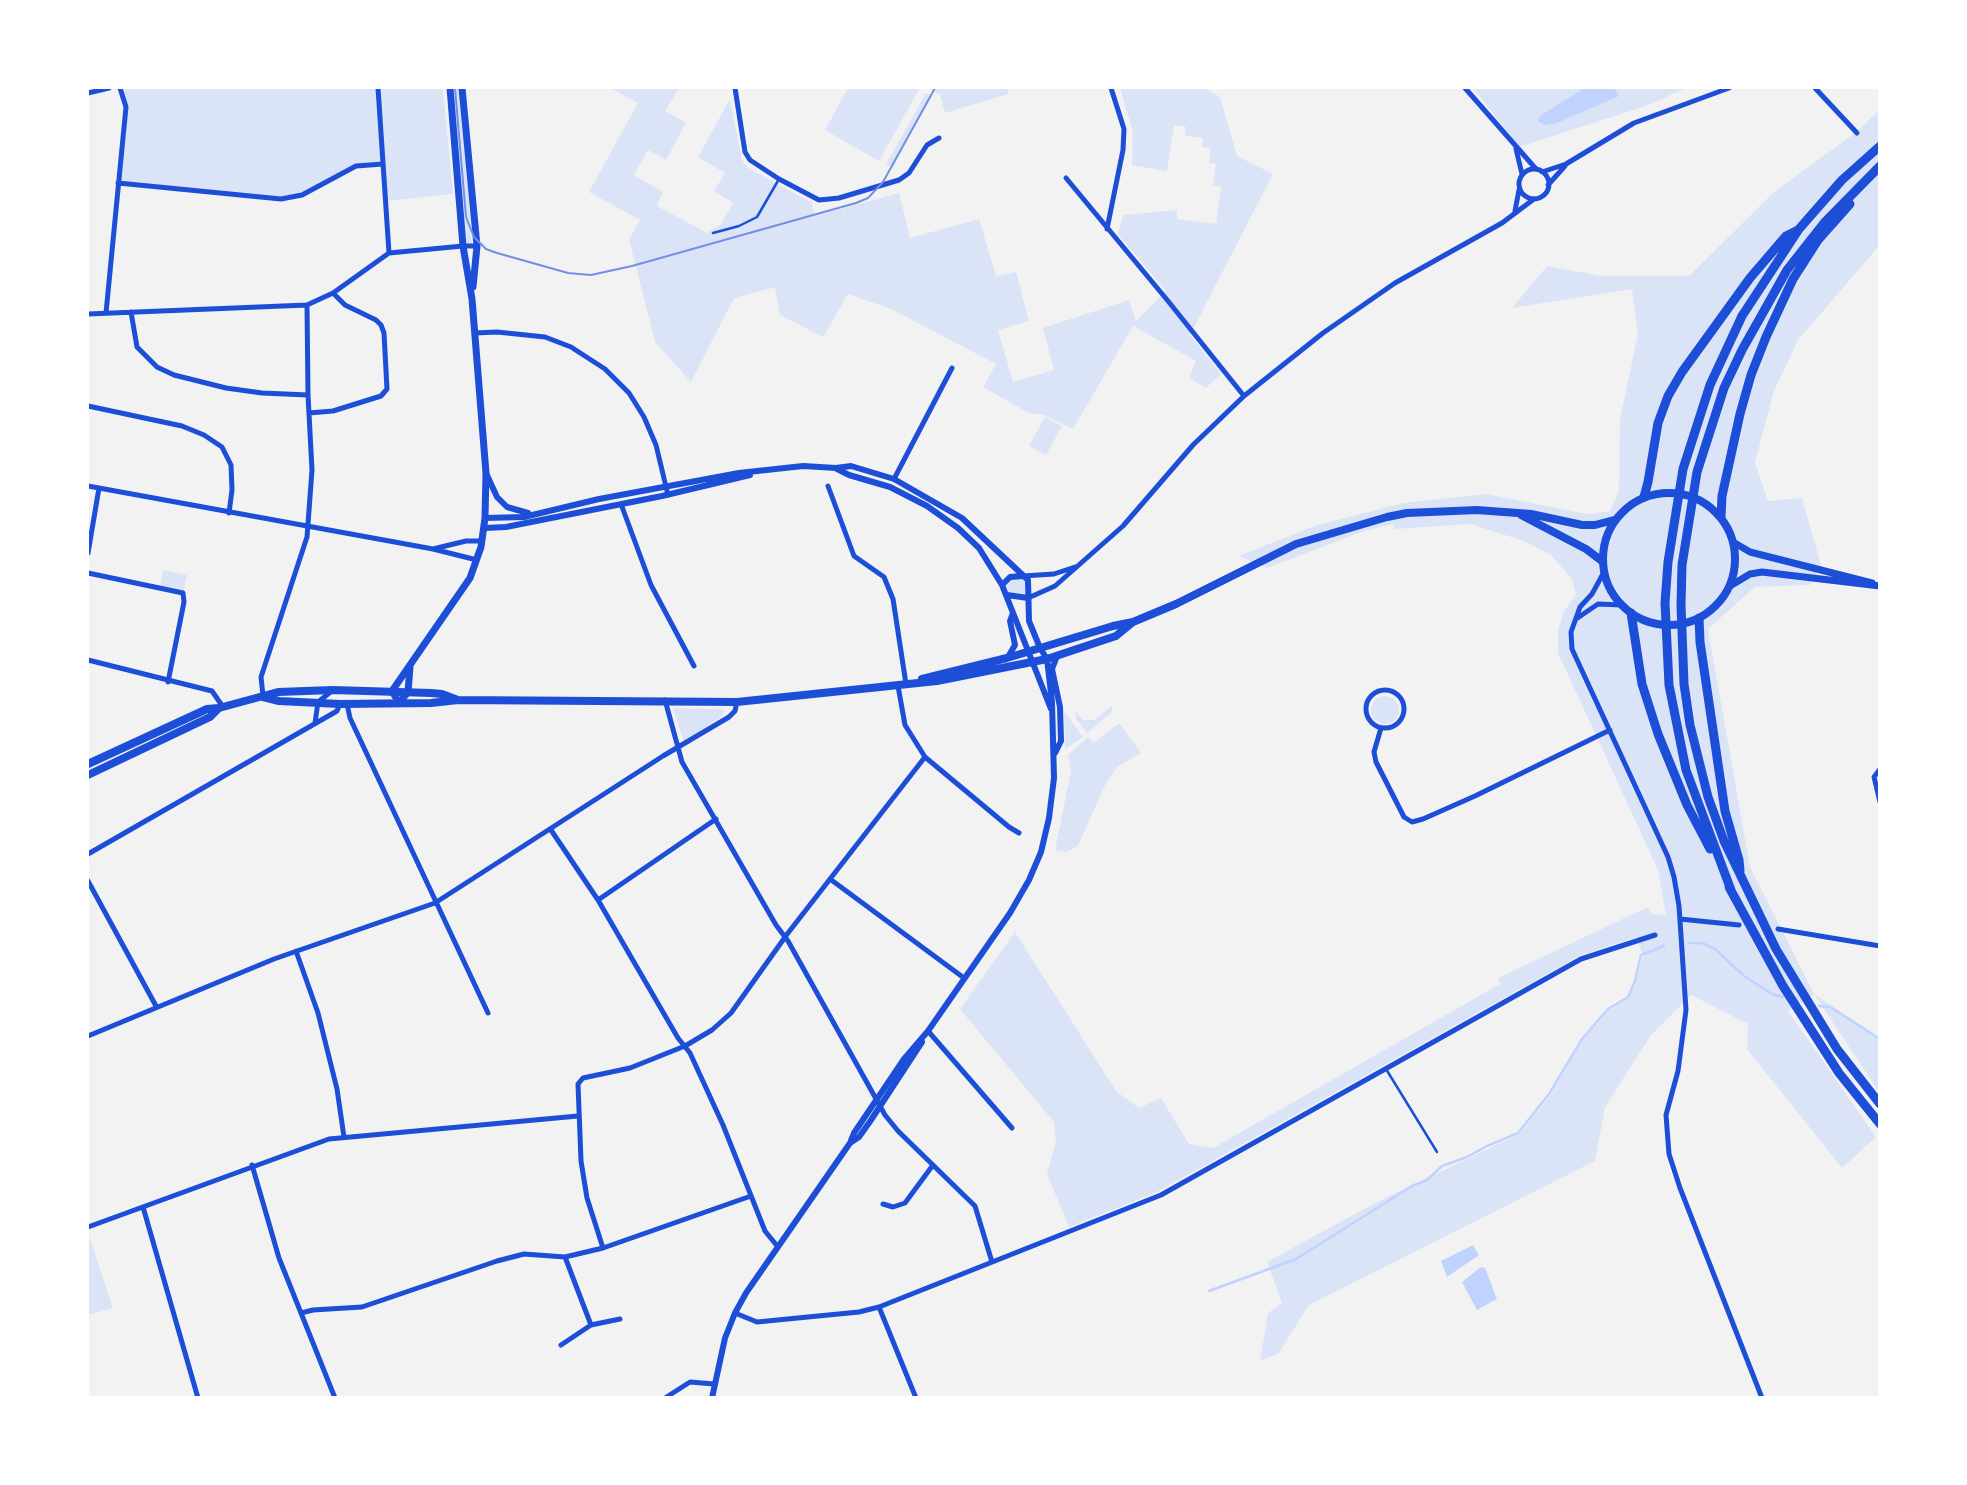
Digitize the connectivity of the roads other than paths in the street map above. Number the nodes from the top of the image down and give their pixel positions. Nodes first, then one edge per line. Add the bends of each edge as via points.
1 (109, 88) edge
2 (120, 88) edge
3 (378, 88) edge
4 (450, 88) edge
5 (462, 88) edge
6 (735, 88) edge
7 (1111, 88) edge
8 (1465, 88) edge
9 (1729, 88) edge
10 (1815, 88) edge
11 (88, 93) edge
12 (1857, 133) dead end
13 (939, 138) dead end
14 (1880, 146) edge
15 (1516, 149) junction
16 (383, 164) junction
17 (1566, 164) junction
18 (1880, 166) edge
19 (1535, 169) junction
20 (1542, 172) junction
21 (1522, 174) junction
22 (1066, 178) dead end
23 (779, 180) junction
24 (118, 183) junction
25 (1860, 184) junction
26 (1548, 185) junction
27 (1519, 188) junction
28 (1534, 199) junction
29 (1515, 211) junction
30 (1107, 229) junction
31 (1800, 229) junction
32 (713, 233) dead end
33 (463, 246) junction
34 (477, 246) junction
35 (389, 253) junction
36 (333, 293) junction
37 (472, 295) junction
38 (307, 305) junction
39 (131, 312) junction
40 (106, 313) junction
41 (88, 314) edge
42 (475, 334) junction
43 (952, 368) dead end
44 (308, 395) junction
45 (1244, 396) junction
46 (88, 406) edge
47 (309, 413) junction
48 (836, 468) junction
49 (762, 471) junction
50 (485, 473) junction
51 (894, 479) junction
52 (88, 486) edge
53 (666, 486) junction
54 (828, 486) dead end
55 (890, 487) junction
56 (99, 488) junction
57 (668, 495) junction
58 (1644, 497) junction
59 (621, 504) junction
60 (537, 512) junction
61 (229, 513) junction
62 (1519, 514) junction
63 (1721, 517) junction
64 (485, 518) junction
65 (1614, 520) junction
66 (308, 527) junction
67 (485, 528) junction
68 (482, 541) junction
69 (1733, 542) junction
70 (433, 549) junction
71 (88, 553) edge
72 (477, 560) junction
73 (1602, 561) junction
74 (1078, 566) junction
75 (1604, 572) junction
76 (88, 573) edge
77 (1023, 576) junction
78 (1002, 585) junction
79 (1730, 586) junction
80 (1880, 586) edge
81 (1007, 595) junction
82 (1028, 598) junction
83 (1622, 606) junction
84 (1013, 613) junction
85 (1631, 613) junction
86 (1699, 618) junction
87 (1576, 619) junction
88 (1133, 622) junction
89 (1040, 648) junction
90 (1028, 652) junction
91 (1057, 656) junction
92 (1007, 658) junction
93 (1047, 659) junction
94 (88, 660) edge
95 (1031, 661) junction
96 (694, 666) dead end
97 (410, 667) junction
98 (169, 682) junction
99 (902, 685) junction
100 (333, 690) junction
101 (392, 691) junction
102 (408, 692) junction
103 (263, 697) junction
104 (458, 700) junction
105 (665, 700) junction
106 (318, 702) junction
107 (737, 702) junction
108 (399, 703) junction
109 (344, 704) junction
110 (221, 708) junction
111 (1052, 711) junction
112 (314, 723) junction
113 (1381, 728) junction
114 (1610, 730) junction
115 (680, 748) junction
116 (1054, 755) junction
117 (925, 757) junction
118 (88, 764) edge
119 (1880, 769) edge
120 (88, 775) edge
121 (1880, 802) edge
122 (716, 819) junction
123 (551, 830) junction
124 (1019, 833) dead end
125 (88, 854) edge
126 (1740, 877) junction
127 (830, 879) junction
128 (88, 881) edge
129 (1731, 890) junction
130 (598, 900) junction
131 (435, 903) junction
132 (1679, 919) junction
133 (1739, 925) dead end
134 (1778, 929) dead end
135 (1655, 935) dead end
136 (785, 938) junction
137 (1880, 946) edge
138 (296, 951) junction
139 (964, 978) junction
140 (156, 1006) junction
141 (488, 1013) dead end
142 (928, 1031) junction
143 (88, 1036) edge
144 (685, 1046) junction
145 (1386, 1069) junction
146 (876, 1099) junction
147 (1880, 1104) edge
148 (880, 1107) junction
149 (578, 1116) junction
150 (1880, 1124) edge
151 (1012, 1128) dead end
152 (344, 1137) junction
153 (850, 1143) junction
154 (1437, 1152) dead end
155 (933, 1165) junction
156 (252, 1166) junction
157 (751, 1196) junction
158 (883, 1204) dead end
159 (143, 1208) junction
160 (88, 1227) edge
161 (778, 1247) junction
162 (604, 1248) junction
163 (565, 1257) junction
164 (992, 1262) junction
165 (880, 1307) junction
166 (301, 1313) junction
167 (735, 1313) junction
168 (620, 1319) dead end
169 (590, 1325) junction
170 (561, 1345) dead end
171 (714, 1384) junction
172 (198, 1398) edge
173 (335, 1398) edge
174 (665, 1398) edge
175 (712, 1398) edge
176 (915, 1398) edge
177 (1762, 1398) edge

1 - 11 street
2 - 24 street via 126,107
3 - 16 street
4 - 33 main road
5 - 34 main road
6 - 23 street via 745,152
7 - 30 street via 1124,129
8 - 15 street
9 - 17 street via 1634,123
10 - 12 street
13 - 23 street via 927,145 900,180 839,198 819,200
14 - 31 highway
15 - 19 street
15 - 21 street
16 - 24 street via 356,166 302,195 281,199
16 - 35 street
17 - 20 street
17 - 26 street
18 - 25 highway
19 - 20 street
19 - 21 street
20 - 26 street
21 - 27 street
22 - 30 street
23 - 32 lane via 757,217
24 - 40 street
25 - 63 highway via 1858,194 1818,240 1793,279 1766,337 1740,414
25 - 126 highway via 1787,270 1758,321 1724,388 1697,472 1682,565 1684,684 1708,797
26 - 28 street via 1544,195
27 - 28 street
27 - 29 street
28 - 29 street
29 - 45 street via 1502,223 1395,283
30 - 45 street
31 - 58 highway via 1786,236 1750,278 1668,396
31 - 129 highway via 1742,316 1710,385 1683,469 1668,562 1665,603 1670,696 1686,770
33 - 34 street
33 - 35 street
33 - 37 main road
34 - 37 main road
35 - 36 street
36 - 38 street
36 - 47 street via 382,325 387,389 381,396 333,411
37 - 42 main road
38 - 39 street
38 - 44 street
39 - 40 street
39 - 44 street via 137,347 174,375 250,391
40 - 41 street
42 - 50 main road
42 - 53 street via 545,337 605,369 644,417
43 - 51 street
44 - 47 street
45 - 74 street via 1193,445 1123,526
46 - 61 street via 183,426 222,447 231,466
47 - 66 street
48 - 49 street
48 - 51 street via 851,467
48 - 55 street
49 - 53 street
49 - 57 street
50 - 60 street via 507,507
50 - 64 main road
51 - 55 street
51 - 77 street via 962,518
52 - 56 street
53 - 57 street
53 - 60 street
54 - 99 street via 854,556 884,577 892,598
55 - 78 street via 958,528 979,548
56 - 61 street
56 - 71 street
57 - 59 street
58 - 63 main road via 1669,493 1693,497
58 - 65 main road
59 - 67 street
59 - 96 street via 651,585
60 - 64 street
61 - 66 street
62 - 65 main road via 1582,525
62 - 73 main road
62 - 88 main road via 1478,510 1407,513 1348,527 1296,544
63 - 69 main road
64 - 67 main road
65 - 73 main road
66 - 70 street
66 - 103 street via 261,677
67 - 68 main road
68 - 70 street
68 - 72 main road
69 - 79 main road
69 - 80 main road via 1750,552
70 - 72 street
72 - 97 main road via 462,591
73 - 75 main road
74 - 77 street via 1054,574
74 - 82 street via 1055,586
75 - 83 main road
75 - 87 street
76 - 98 street via 183,593
77 - 78 street via 1010,577
77 - 82 street via 1028,580
78 - 81 street
79 - 80 main road via 1762,572
79 - 86 main road via 1712,610
81 - 82 street
81 - 84 street
82 - 89 street via 1029,621
83 - 85 main road
83 - 87 street via 1598,604
84 - 90 street
84 - 92 street via 1015,645
85 - 86 main road via 1665,625
85 - 129 highway via 1643,684 1658,734 1687,805
86 - 126 highway via 1725,811
87 - 114 street via 1570,632 1572,649
88 - 89 main road
88 - 91 main road via 1116,636
89 - 90 main road
89 - 93 street
90 - 92 main road
90 - 95 street
91 - 93 main road
91 - 116 street via 1052,669 1062,741
92 - 99 main road
93 - 95 main road
93 - 111 street
94 - 98 street
95 - 99 main road
95 - 111 street
97 - 101 main road
97 - 102 main road
98 - 110 street via 212,691
99 - 107 main road
99 - 117 street via 905,725
100 - 101 main road
100 - 103 main road
100 - 106 street
101 - 102 main road
101 - 108 main road
102 - 104 main road
102 - 108 main road
103 - 106 main road
103 - 110 main road
104 - 105 main road
104 - 108 main road
105 - 107 main road
105 - 115 street
106 - 109 main road
106 - 112 street
107 - 115 street via 729,718
108 - 109 main road
109 - 112 street
109 - 131 street
110 - 118 main road via 207,709
110 - 120 main road
111 - 116 street
112 - 125 street
113 - 113 street via 1393,727 1404,714 1400,698 1390,691 1372,695 1366,706 1371,723
113 - 114 street via 1376,762 1404,817 1412,822
114 - 132 street via 1668,857
115 - 122 street via 682,762
115 - 123 street
116 - 139 street via 1041,852 1010,913
117 - 124 street
117 - 127 street
119 - 121 street via 1874,777
122 - 130 street
122 - 136 street
123 - 130 street
123 - 131 street
126 - 147 highway via 1782,960 1837,1049
127 - 136 street
127 - 139 street
128 - 140 street
129 - 150 highway via 1794,1004 1839,1073
130 - 144 street
131 - 138 street
131 - 141 street
132 - 133 street
132 - 177 street via 1686,1010 1678,1072 1666,1115 1669,1154
134 - 137 street
135 - 145 street via 1581,959
136 - 144 street via 731,1013
136 - 146 street
138 - 140 street
138 - 152 street via 318,1013
139 - 142 street
140 - 143 street
142 - 146 street
142 - 148 street
142 - 151 street
144 - 149 street via 631,1068 583,1078 578,1084
144 - 157 street
145 - 154 lane
145 - 164 street via 1161,1195
146 - 148 street
146 - 153 street
148 - 153 street
148 - 155 street
149 - 152 street
149 - 162 street via 587,1198
152 - 156 street
153 - 161 street
155 - 158 street via 905,1203
155 - 164 street via 975,1206
156 - 159 street
156 - 166 street
157 - 161 street via 765,1231
157 - 162 street
159 - 160 street
159 - 172 street
161 - 167 street
162 - 163 street
163 - 166 street via 524,1254 362,1307
163 - 169 street
164 - 165 street
165 - 167 street via 757,1322
165 - 176 street
166 - 173 street
167 - 171 street
168 - 169 street
169 - 170 street
171 - 174 street via 690,1382
171 - 175 street

